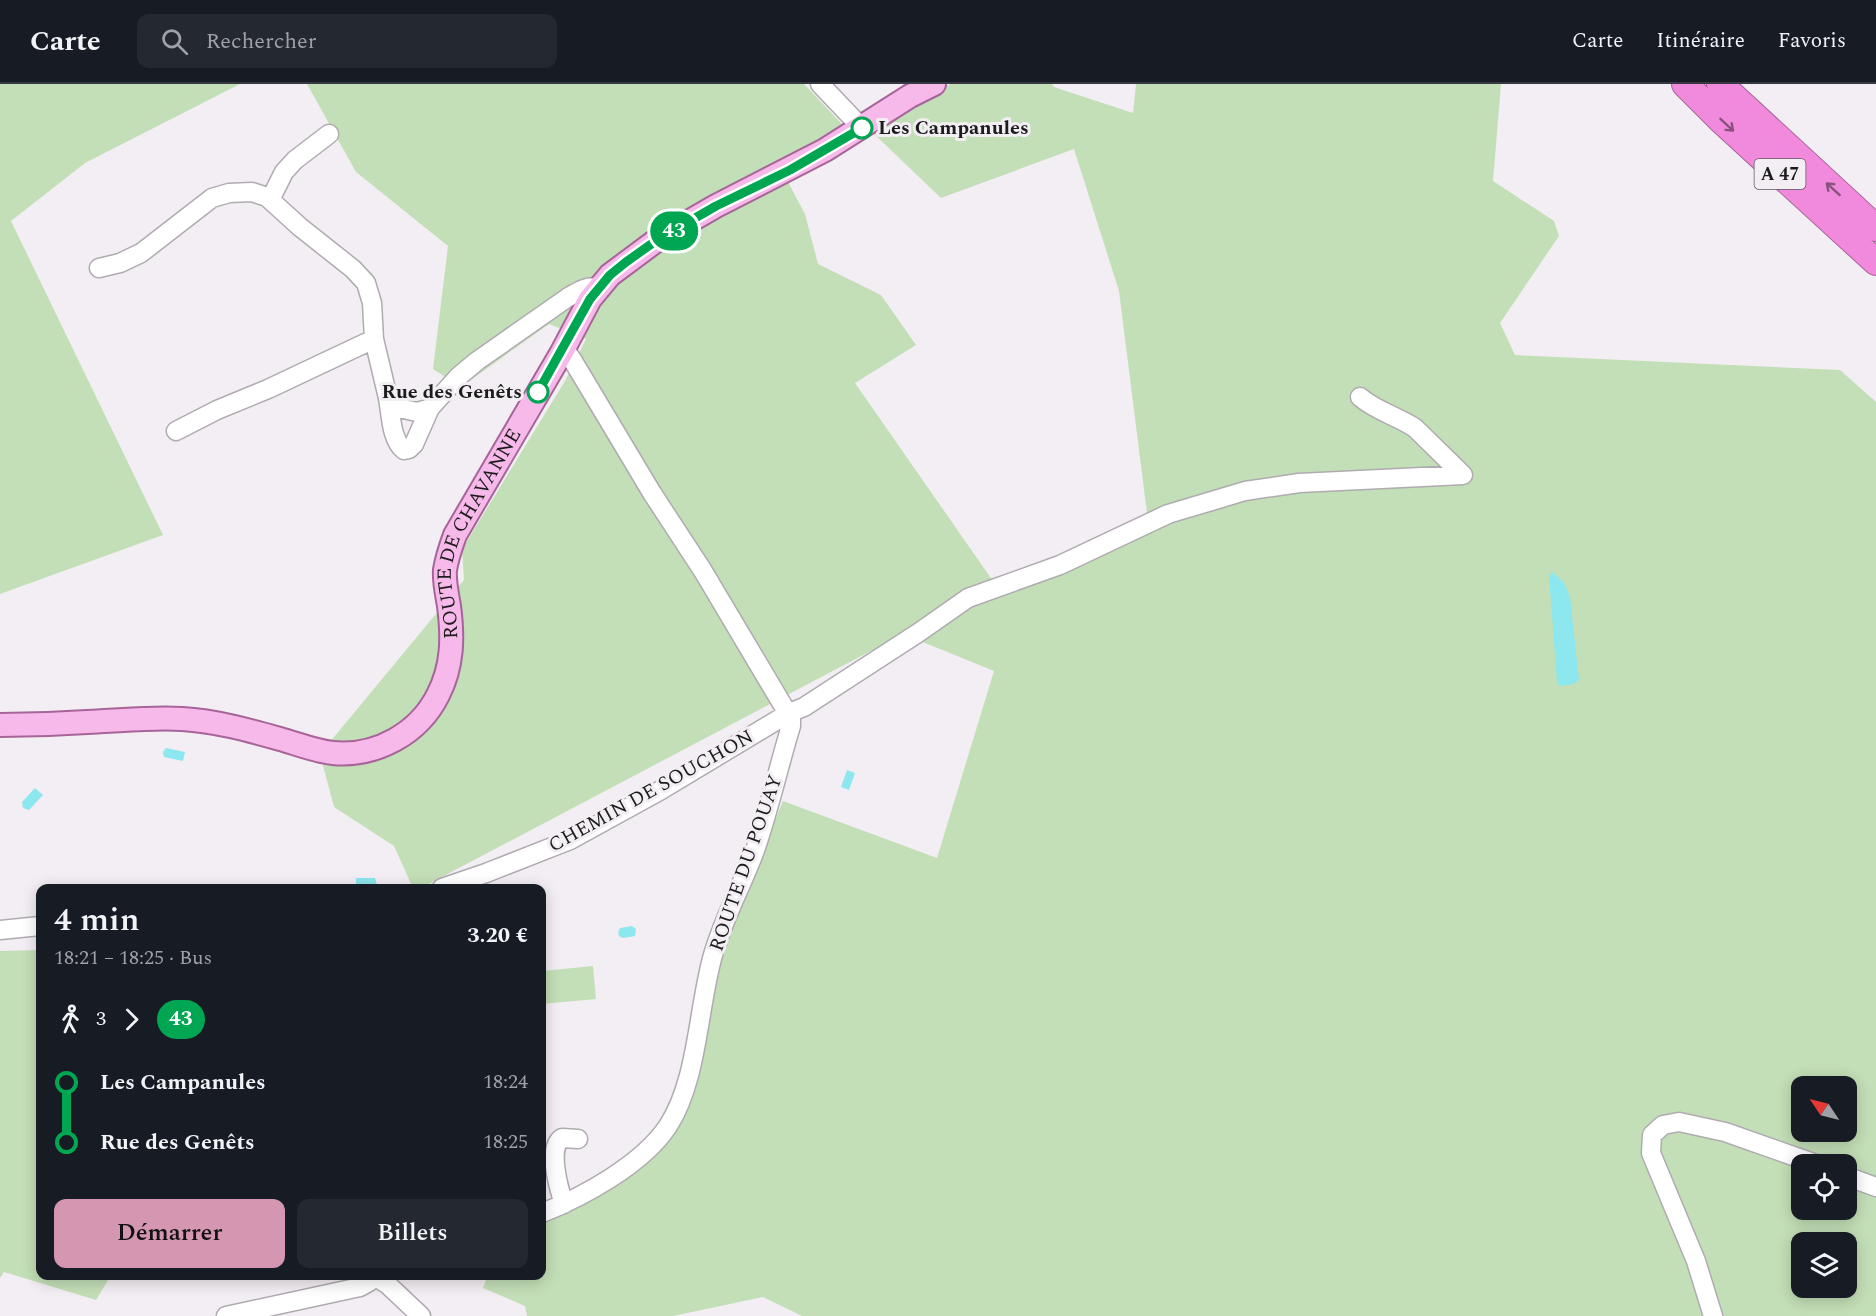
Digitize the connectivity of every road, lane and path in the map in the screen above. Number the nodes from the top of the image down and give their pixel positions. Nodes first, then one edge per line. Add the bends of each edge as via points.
1 (820, 84) edge
2 (934, 84) edge
3 (1685, 84) edge
4 (1720, 84) edge
5 (862, 128) junction
6 (329, 134) dead end
7 (270, 200) junction
8 (1876, 228) edge
9 (1876, 262) edge
10 (99, 268) dead end
11 (599, 288) junction
12 (374, 339) junction
13 (562, 351) junction
14 (1360, 397) dead end
15 (388, 398) junction
16 (430, 408) junction
17 (176, 431) dead end
18 (789, 713) junction
19 (0, 725) edge
20 (454, 884) edge
21 (36, 926) edge
22 (0, 930) edge
23 (578, 1139) dead end
24 (1791, 1155) edge
25 (1857, 1180) edge
26 (1876, 1187) edge
27 (564, 1204) junction
28 (546, 1211) edge
29 (370, 1280) edge
30 (381, 1280) edge
31 (226, 1316) edge
32 (421, 1316) edge
33 (1713, 1316) edge

1 - 5 street
2 - 5 main road, ROUTE DE CHAVANNE
3 -> 9 highway, A 47
8 -> 4 highway, A 47
5 - 11 main road, ROUTE DE CHAVANNE via 657,240 610,275
6 - 7 street via 295,159
7 - 10 street via 252,192 212,198 141,253
7 - 12 street via 366,283 372,303
11 - 13 main road, ROUTE DE CHAVANNE
11 - 16 street via 592,286 567,298 486,355 458,377
12 - 15 street
12 - 17 street
13 - 18 street via 573,361
13 - 19 main road, ROUTE DE CHAVANNE via 455,535 445,571 452,632 447,674 427,713 393,742 354,753 335,753 239,728 184,719
14 - 18 street, CHEMIN DE SOUCHON via 1415,428 1462,475 1299,483 1245,491 1168,514 1060,565 968,598 804,707
15 - 16 street via 399,408
15 - 16 street via 395,436 404,450 414,444
18 - 20 street, CHEMIN DE SOUCHON via 570,840
18 - 27 street, ROUTE DU POUAY via 791,726 754,852 714,951 689,1071 677,1108 667,1127 632,1162
21 - 22 street
23 - 27 street via 562,1138 556,1143 558,1185
24 - 33 street via 1725,1132 1679,1122 1663,1125 1652,1135 1651,1153 1696,1261
25 - 26 street
27 - 28 street, ROUTE DU POUAY
29 - 31 street via 360,1287
30 - 32 street

